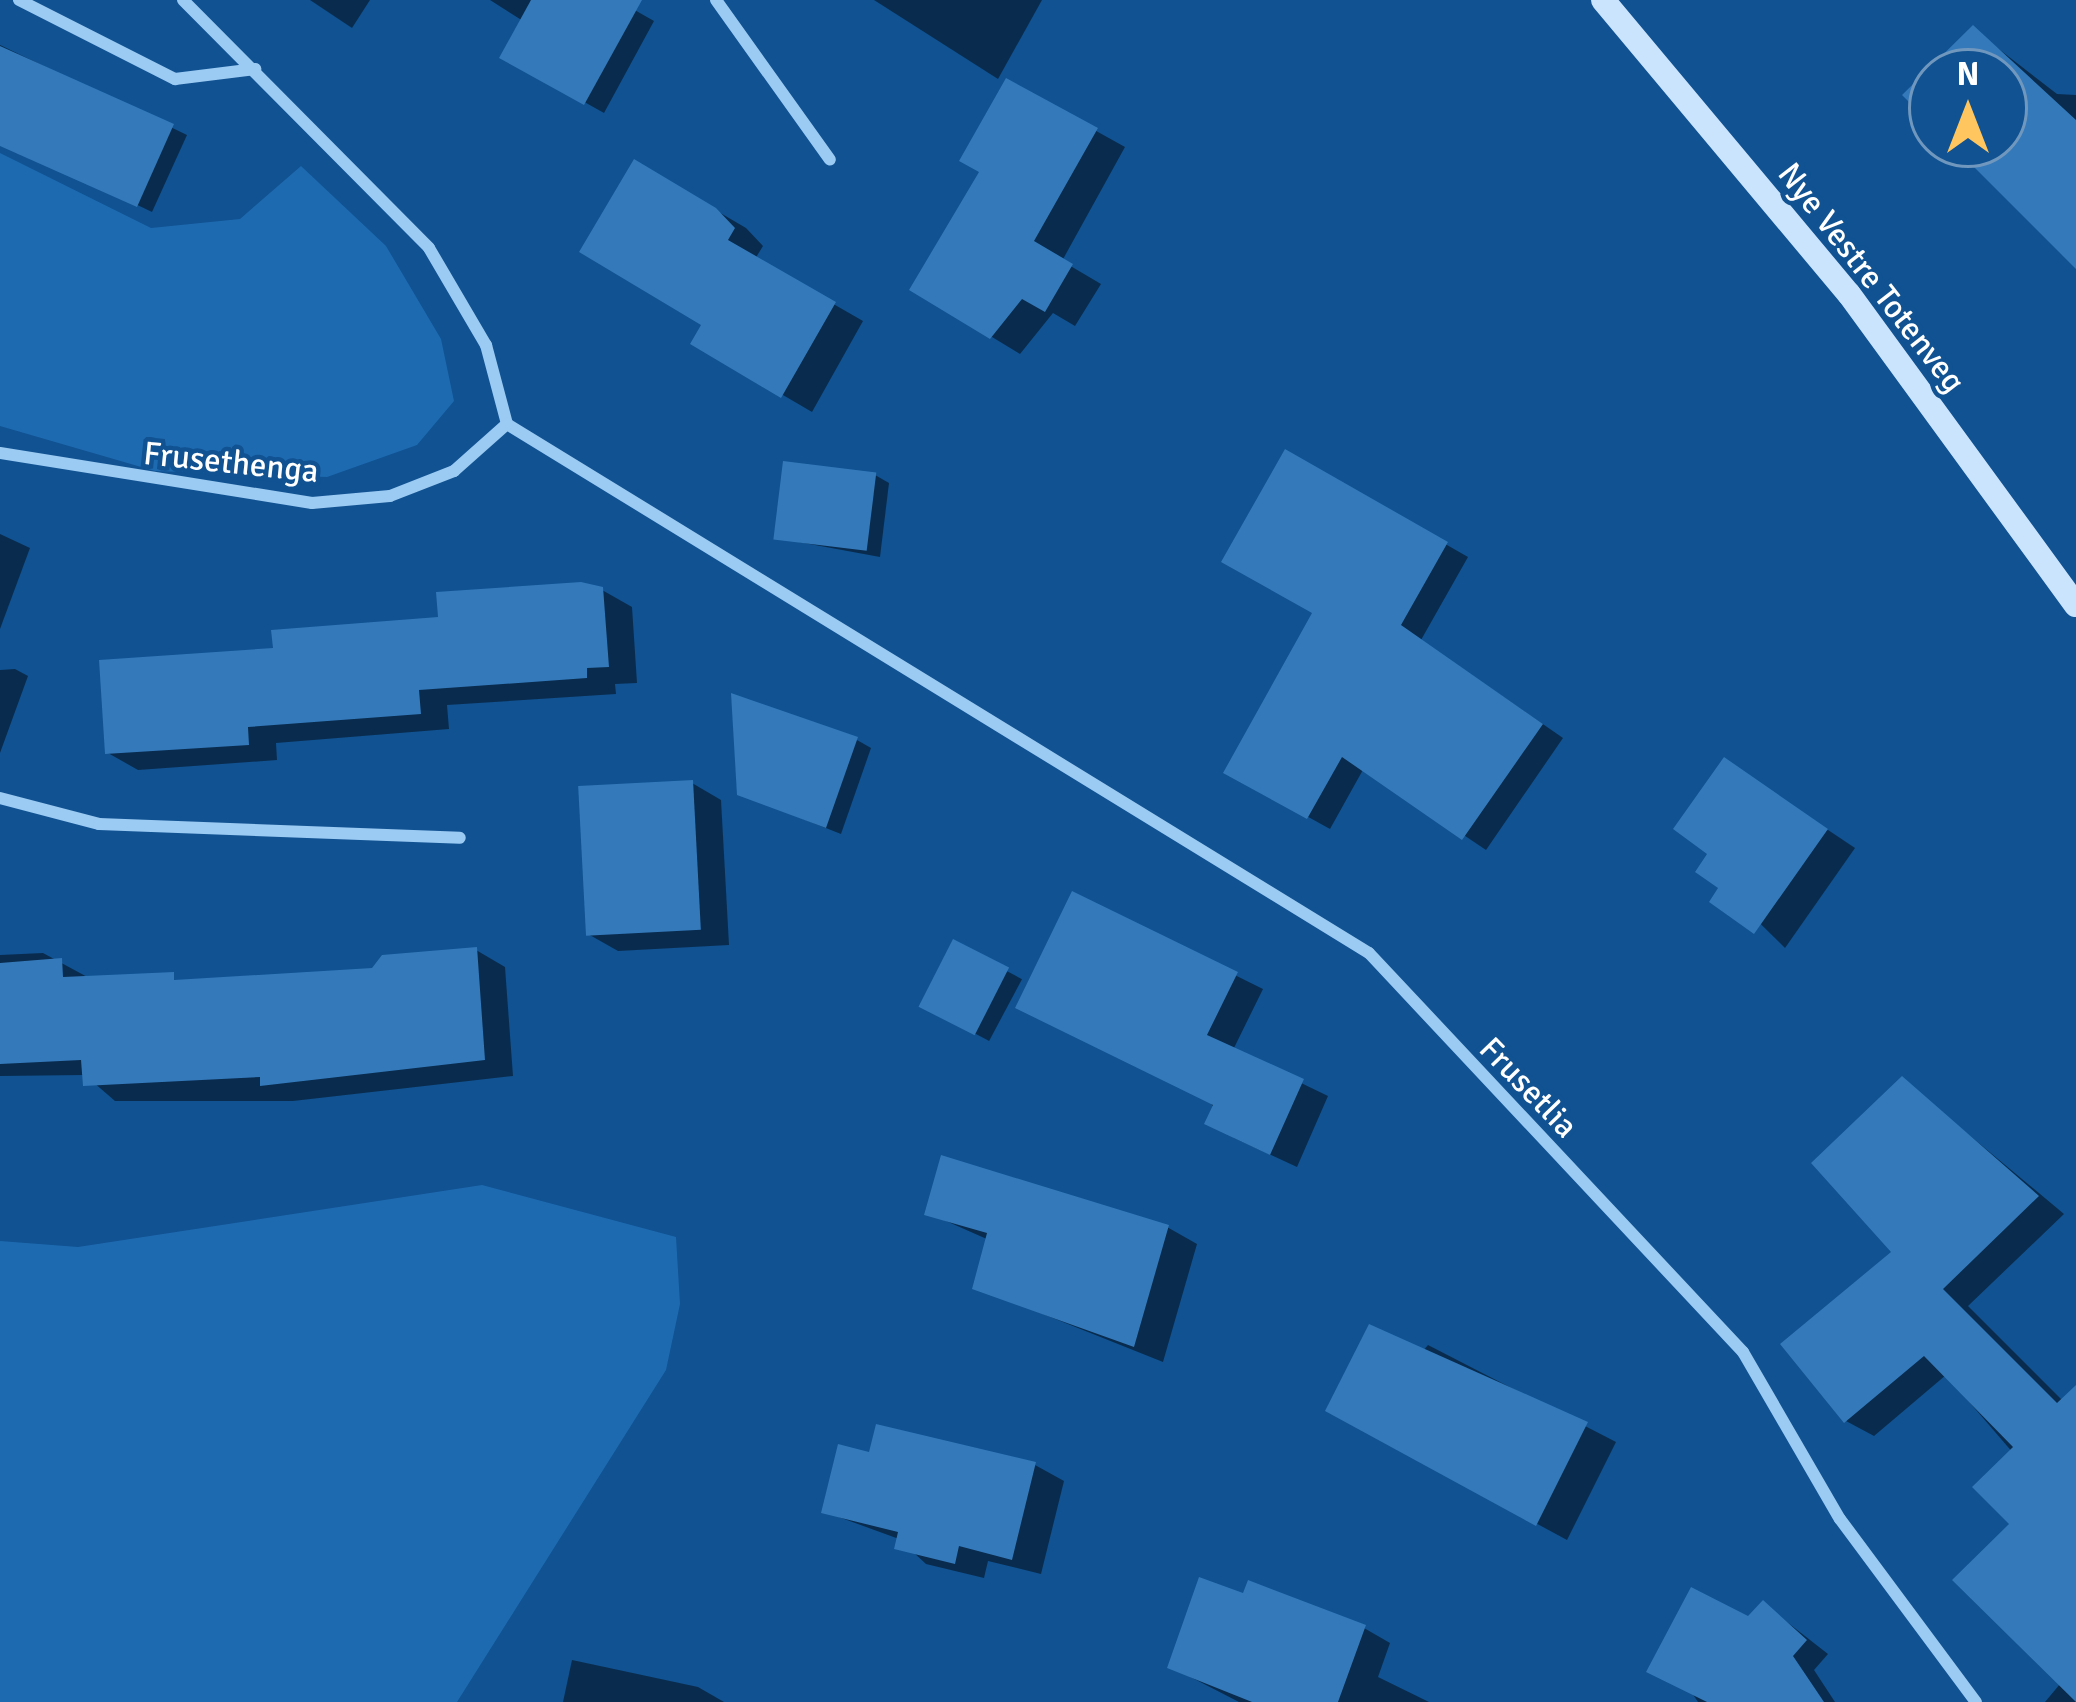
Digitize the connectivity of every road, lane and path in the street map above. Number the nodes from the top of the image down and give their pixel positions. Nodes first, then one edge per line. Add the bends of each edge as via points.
1 (19, 0) edge
2 (184, 0) edge
3 (716, 0) edge
4 (1603, 0) edge
5 (255, 69) junction
6 (830, 160) dead end
7 (507, 424) junction
8 (0, 453) edge
9 (2076, 605) edge
10 (0, 798) edge
11 (460, 838) dead end
12 (1976, 1702) edge

1 - 5 street via 175,79
2 - 5 street
3 - 6 street
4 - 9 main road, Nye Vestre Totenveg via 1849,294
5 - 7 street via 429,248 486,345
7 - 8 street, Frusethenga via 432,479 390,496 312,502
7 - 12 street, Frusetlia via 901,658 1369,953 1743,1352 1840,1520
10 - 11 street via 99,824

